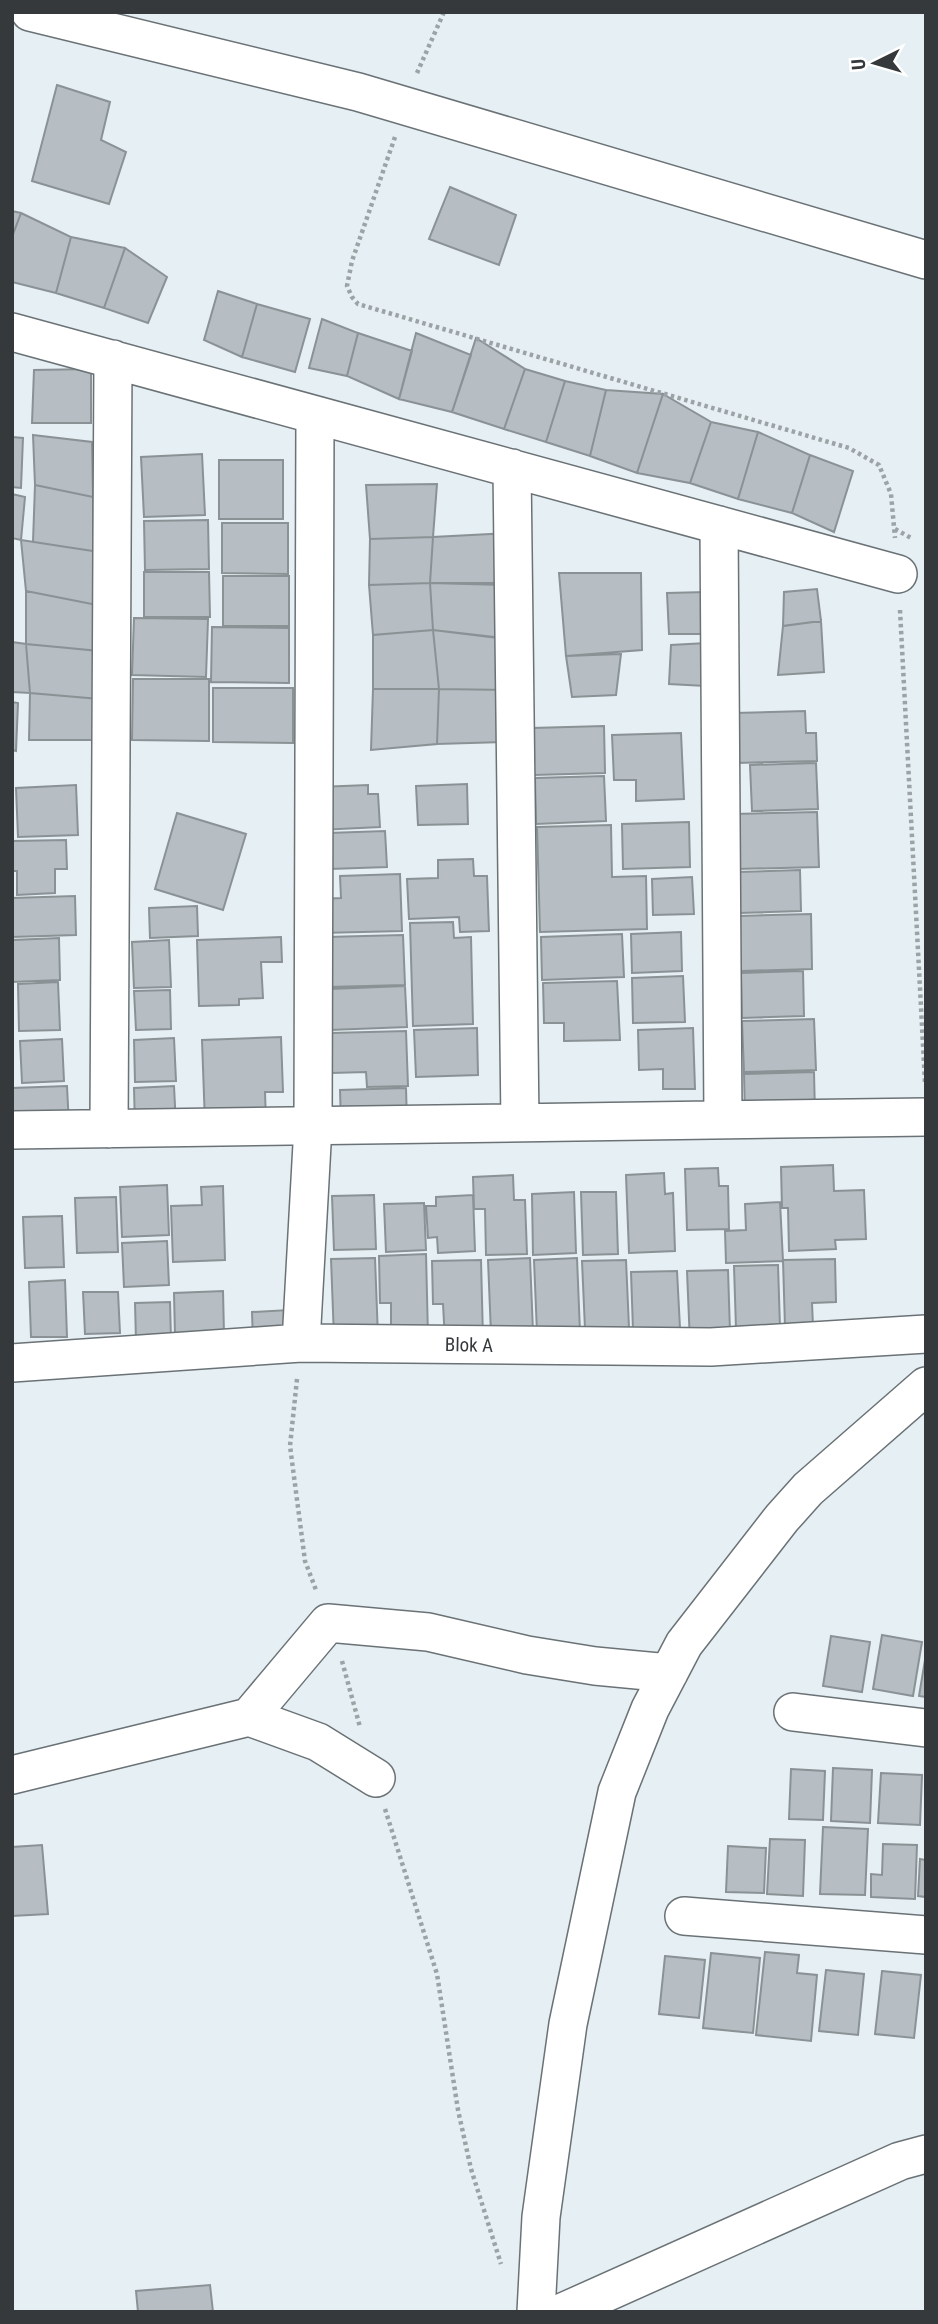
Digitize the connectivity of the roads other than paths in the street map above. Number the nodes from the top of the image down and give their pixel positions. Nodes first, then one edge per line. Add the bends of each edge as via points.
1 (30, 12) edge
2 (150, 26) edge
3 (926, 260) edge
4 (12, 332) edge
5 (113, 359) junction
6 (315, 415) junction
7 (512, 468) junction
8 (719, 525) junction
9 (898, 573) road end
10 (926, 1117) edge
11 (723, 1120) junction
12 (520, 1123) junction
13 (313, 1126) junction
14 (108, 1129) junction
15 (12, 1130) edge
16 (926, 1334) edge
17 (301, 1343) junction
18 (12, 1363) edge
19 (926, 1387) edge
20 (669, 1673) junction
21 (793, 1712) dead end
22 (248, 1717) junction
23 (926, 1728) edge
24 (12, 1775) edge
25 (376, 1779) road end
26 (684, 1916) dead end
27 (926, 1935) edge
28 (926, 2154) edge
29 (536, 2312) edge
30 (563, 2312) edge

1 - 2 street
2 - 3 street via 289,74
4 - 5 street
5 - 6 street
5 - 14 street
6 - 7 street
6 - 13 street
7 - 8 street
7 - 12 street
8 - 9 street
8 - 11 street
10 - 11 street
11 - 12 street
12 - 13 street
13 - 14 street
13 - 17 street
14 - 15 street
16 - 17 street, Blok A via 711,1347
17 - 18 street, Blok A
19 - 20 street via 808,1489 721,1594
20 - 22 street via 527,1655 428,1632 328,1623
20 - 29 street via 617,1792 568,2024 541,2217
21 - 23 street
22 - 24 street
22 - 25 street via 318,1742
26 - 27 street
28 - 30 street via 900,2161

